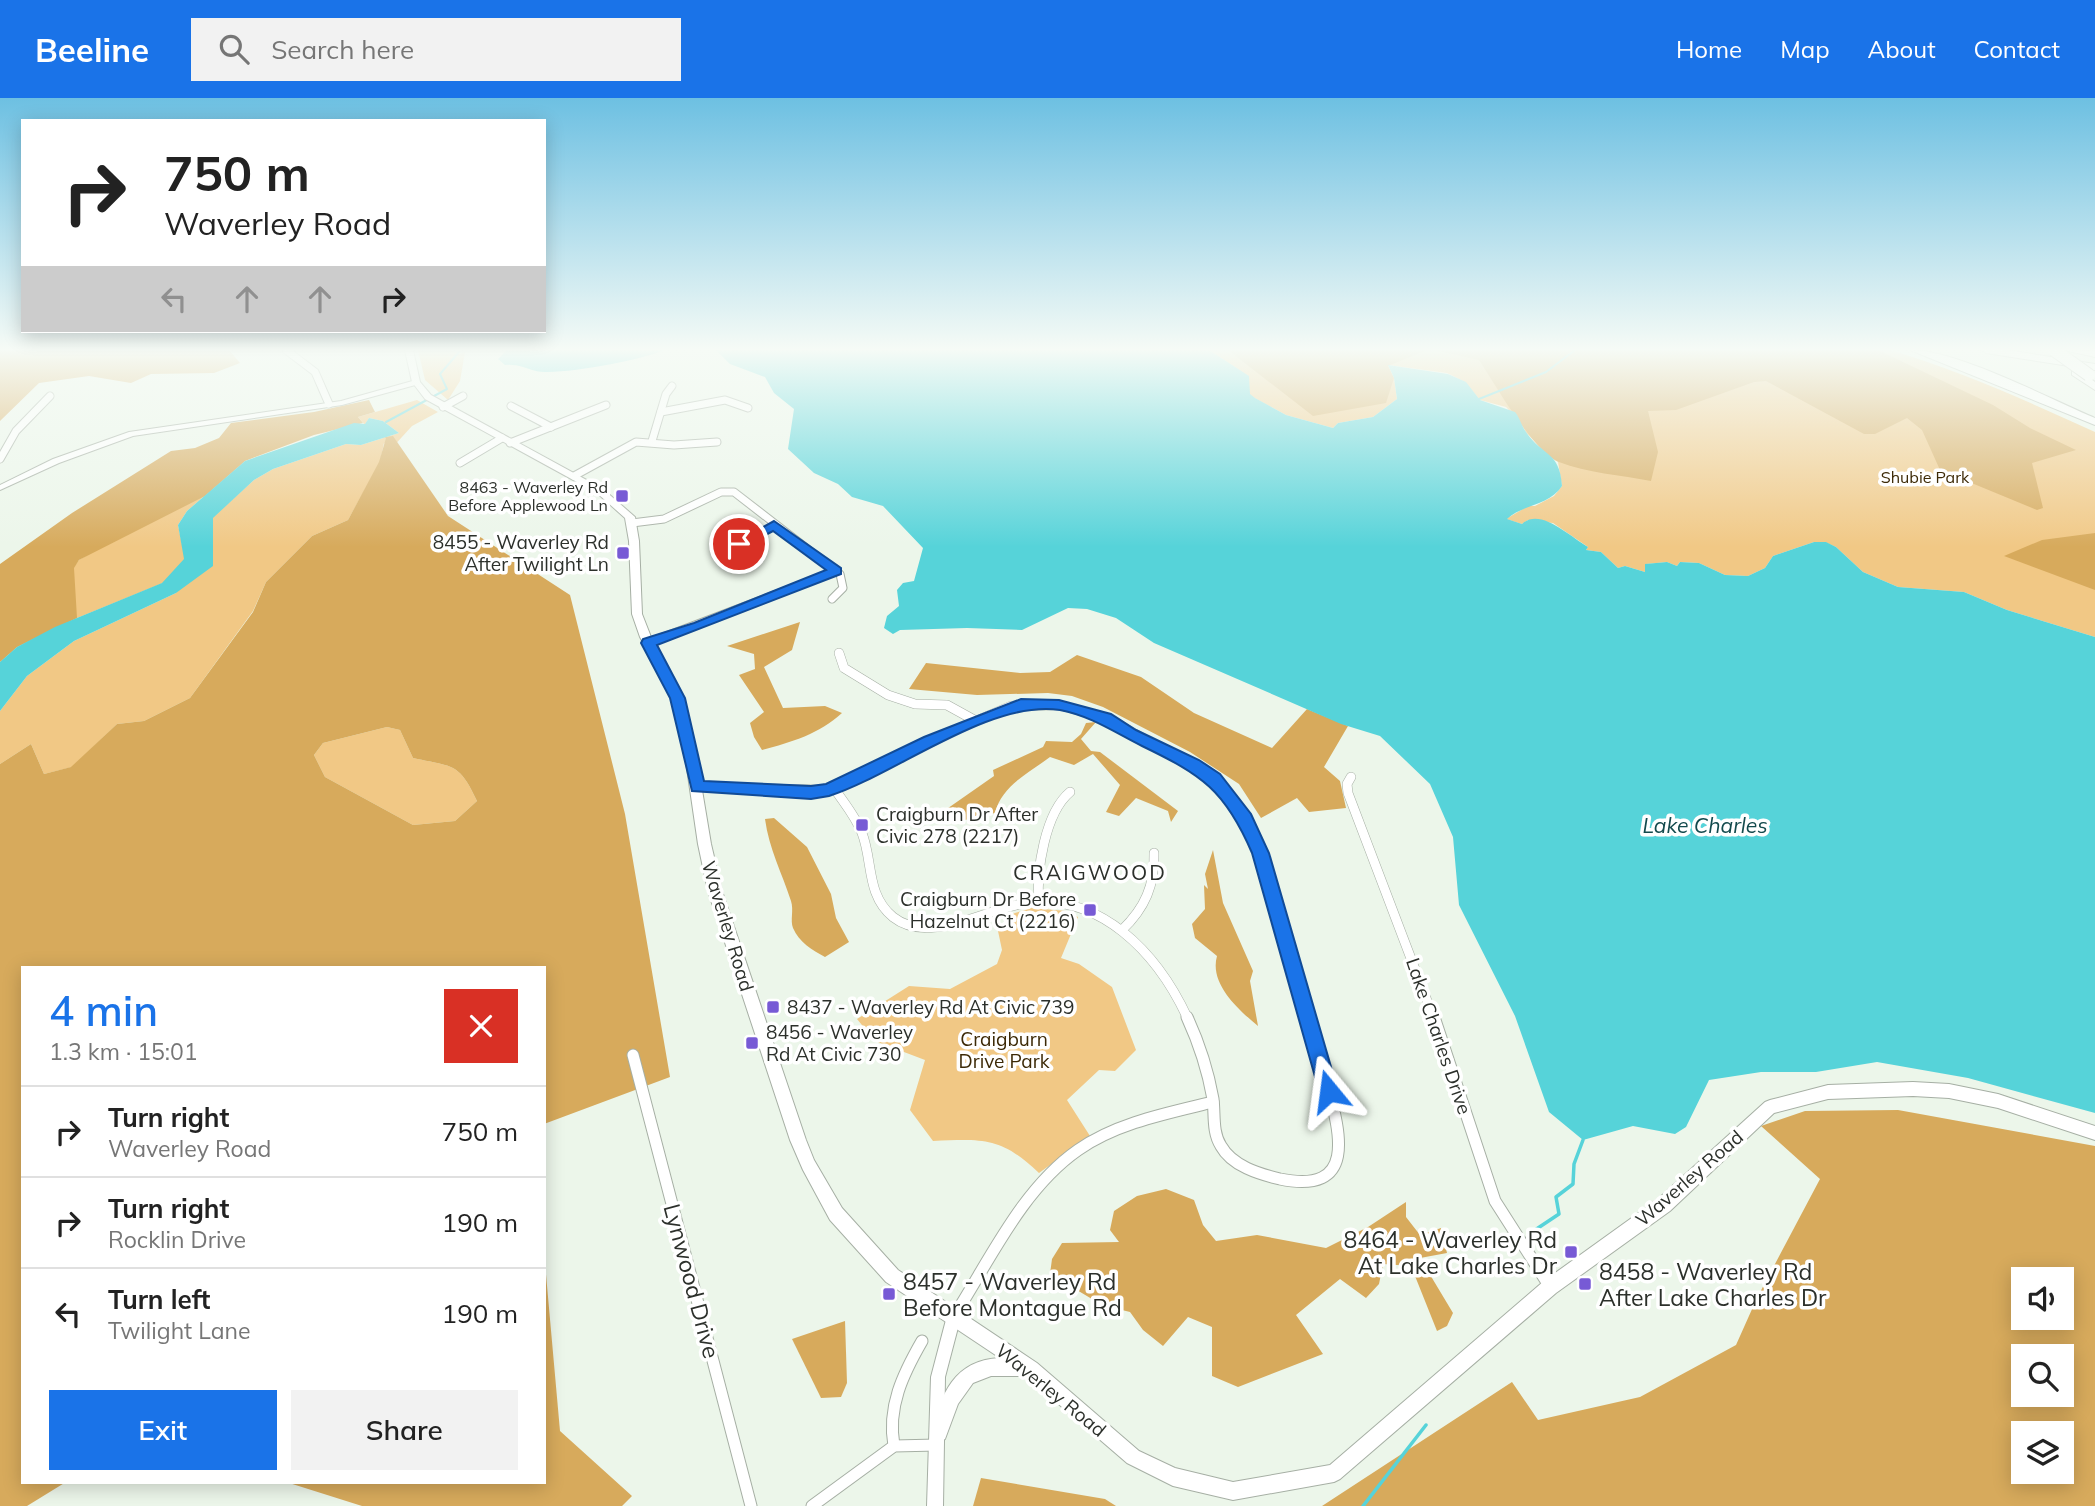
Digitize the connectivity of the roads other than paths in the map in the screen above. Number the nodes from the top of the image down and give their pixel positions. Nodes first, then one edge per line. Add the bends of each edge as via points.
1 (31, 416) edge
2 (252, 416) edge
3 (461, 416) edge
4 (530, 416) edge
5 (579, 416) edge
6 (660, 416) edge
7 (551, 427) junction
8 (506, 441) junction
9 (652, 441) junction
10 (717, 442) dead end
11 (0, 459) edge
12 (460, 463) dead end
13 (574, 476) junction
14 (0, 488) edge
15 (632, 523) junction
16 (774, 526) junction
17 (729, 551) dead end
18 (836, 571) junction
19 (832, 599) dead end
20 (648, 643) junction
21 (839, 653) dead end
22 (976, 721) junction
23 (1351, 777) dead end
24 (698, 787) junction
25 (834, 788) junction
26 (1070, 792) dead end
27 (1154, 853) dead end
28 (1039, 902) junction
29 (1122, 930) junction
30 (633, 1055) dead end
31 (1213, 1102) junction
32 (2095, 1133) edge
33 (1550, 1287) junction
34 (954, 1316) junction
35 (922, 1341) dead end
36 (1031, 1369) junction
37 (938, 1439) junction
38 (894, 1446) junction
39 (751, 1506) edge
40 (812, 1506) edge
41 (935, 1506) edge

1 - 11 street
2 - 14 street via 132,434 56,461
3 - 8 main road
4 - 7 street
5 - 7 street
6 - 9 street
7 - 8 street
8 - 12 street
8 - 13 main road
9 - 10 street via 674,445
9 - 13 street via 630,444
13 - 15 main road via 623,508
15 - 16 street via 664,519 730,492
15 - 20 main road, Waverley Road via 634,594
16 - 17 street
16 - 18 street
18 - 19 street via 843,585
18 - 20 street
20 - 24 main road, Waverley Road via 677,698
21 - 22 street via 844,668 895,698 954,705
22 - 25 street
22 - 31 street via 1021,704 1089,711 1204,771 1226,790 1246,819 1261,853 1339,1127 1341,1147 1336,1166 1324,1178 1305,1181 1244,1169 1222,1150 1213,1125
23 - 33 street, Lake Charles Drive via 1348,793 1426,995 1495,1201
24 - 25 street via 811,792
24 - 34 main road, Waverley Road via 715,891 808,1165 836,1214 872,1256 892,1276
25 - 28 street via 864,835 867,867 880,898 903,924 931,927
26 - 28 street via 1043,843
27 - 29 street via 1148,897
28 - 29 street via 1072,905
29 - 31 street via 1139,945 1198,1039
30 - 39 street, Lynwood Drive
31 - 34 street via 1104,1137 1066,1159 1035,1194
32 - 33 main road, Waverley Road via 1998,1101 1949,1091 1860,1090 1797,1098 1770,1107 1664,1205
33 - 36 main road, Waverley Road via 1334,1473 1233,1491 1173,1478 1133,1457
34 - 36 main road, Waverley Road
34 - 37 street via 938,1377
35 - 38 street via 892,1409
36 - 37 main road via 997,1365 962,1380 955,1386
37 - 38 street
37 - 41 street
38 - 40 street

